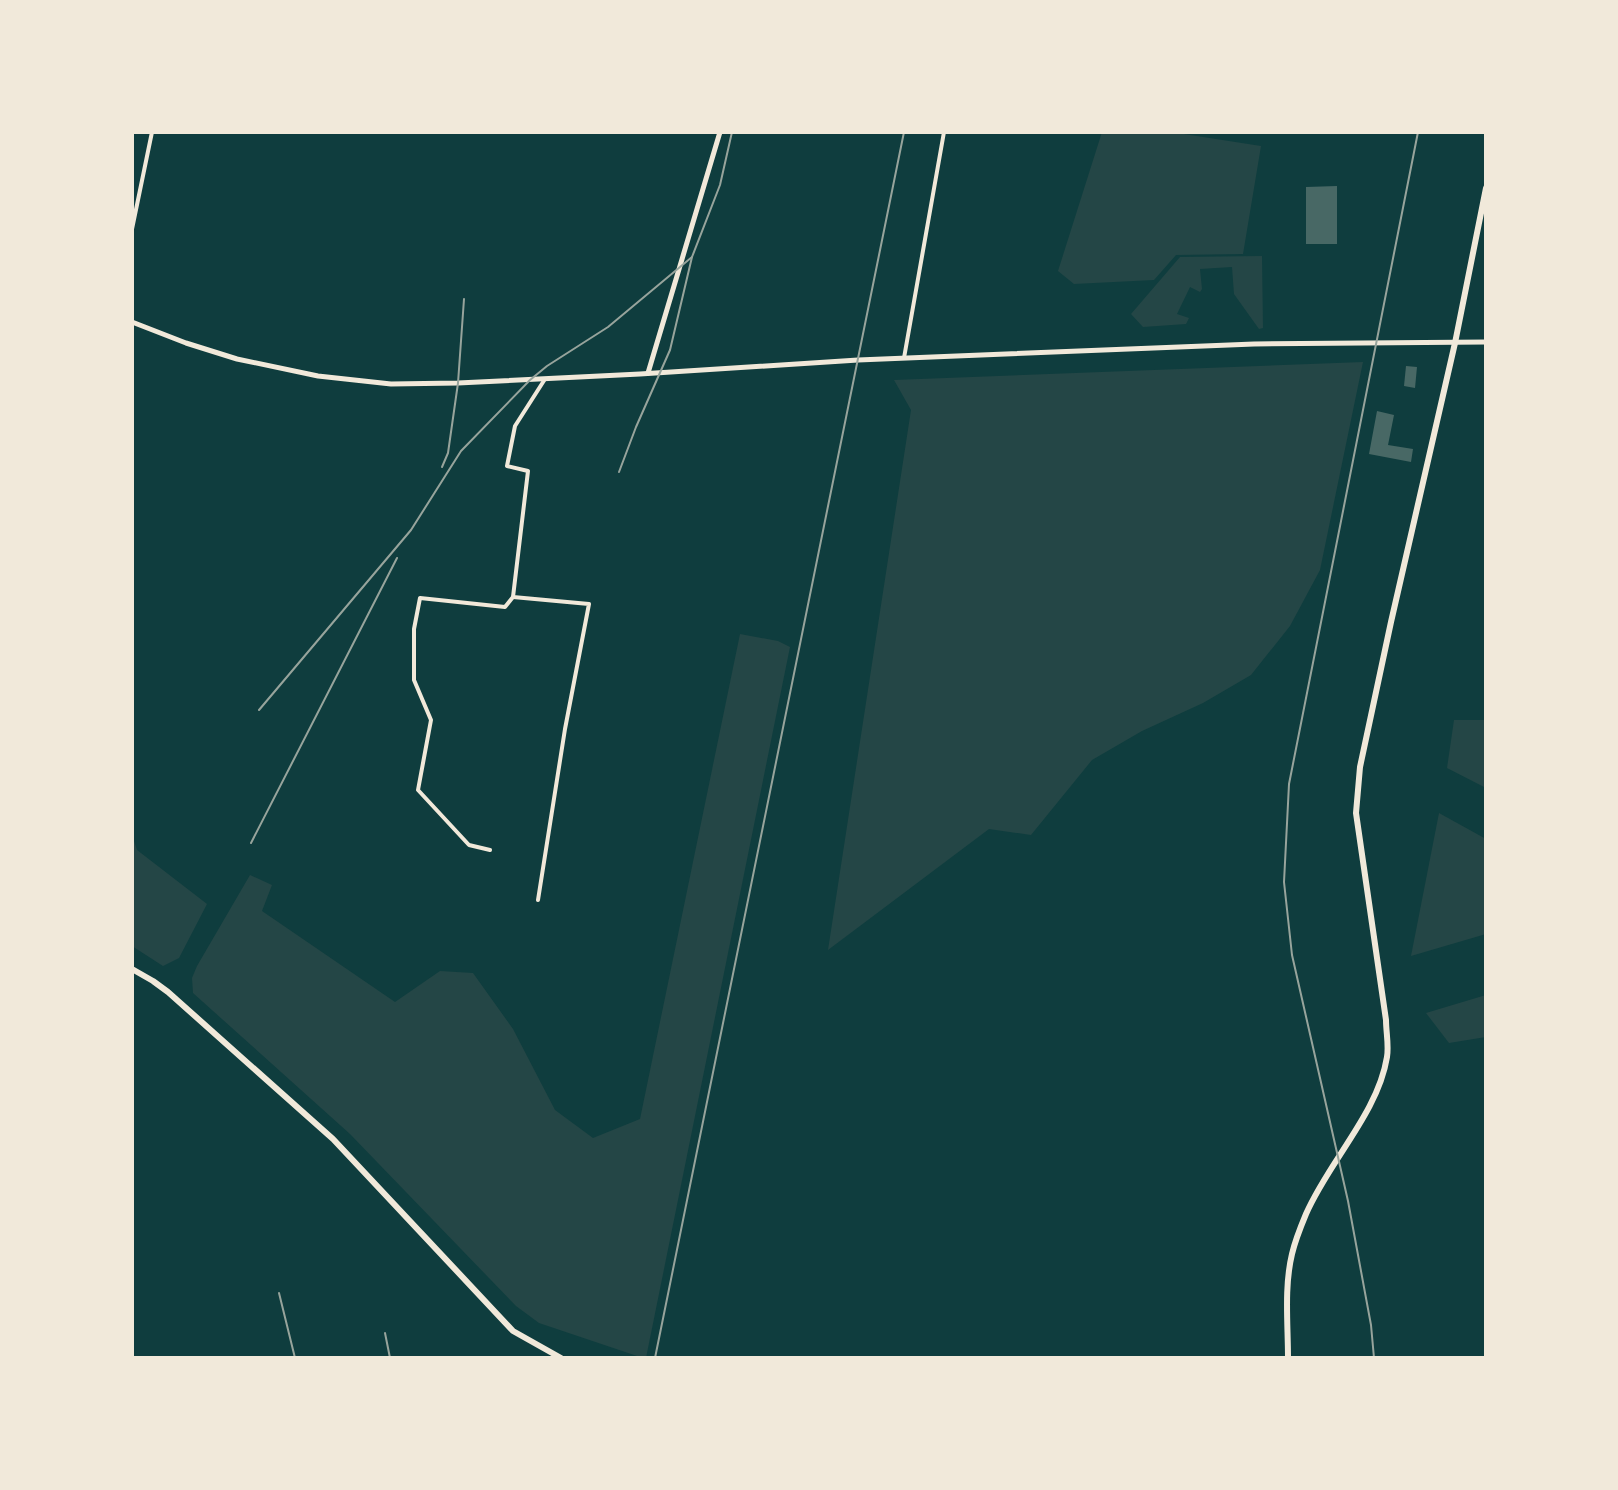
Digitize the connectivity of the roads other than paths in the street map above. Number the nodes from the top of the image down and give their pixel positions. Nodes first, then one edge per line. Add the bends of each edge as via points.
1 (152, 132) edge
2 (720, 132) edge
3 (944, 132) edge
4 (1486, 188) edge
5 (132, 229) edge
6 (132, 322) edge
7 (1486, 342) edge
8 (1455, 343) junction
9 (904, 358) junction
10 (648, 373) junction
11 (545, 379) junction
12 (513, 597) junction
13 (490, 850) dead end
14 (538, 900) dead end
15 (132, 969) edge
16 (561, 1358) edge
17 (1288, 1358) edge

1 - 5 street
2 - 10 main road
3 - 9 street
4 - 8 main road
6 - 11 main road via 237,359 318,376 391,384
7 - 8 main road
8 - 9 main road via 1254,344
8 - 17 main road via 1360,767 1356,813 1388,1054 1364,1116 1307,1213 1292,1254
9 - 10 main road
10 - 11 main road
11 - 12 street via 515,426 507,466 528,471
12 - 13 street via 505,607 420,598 414,629 414,680 431,720 418,790 469,845
12 - 14 street via 589,604
15 - 16 main road via 168,992 333,1139 513,1331

